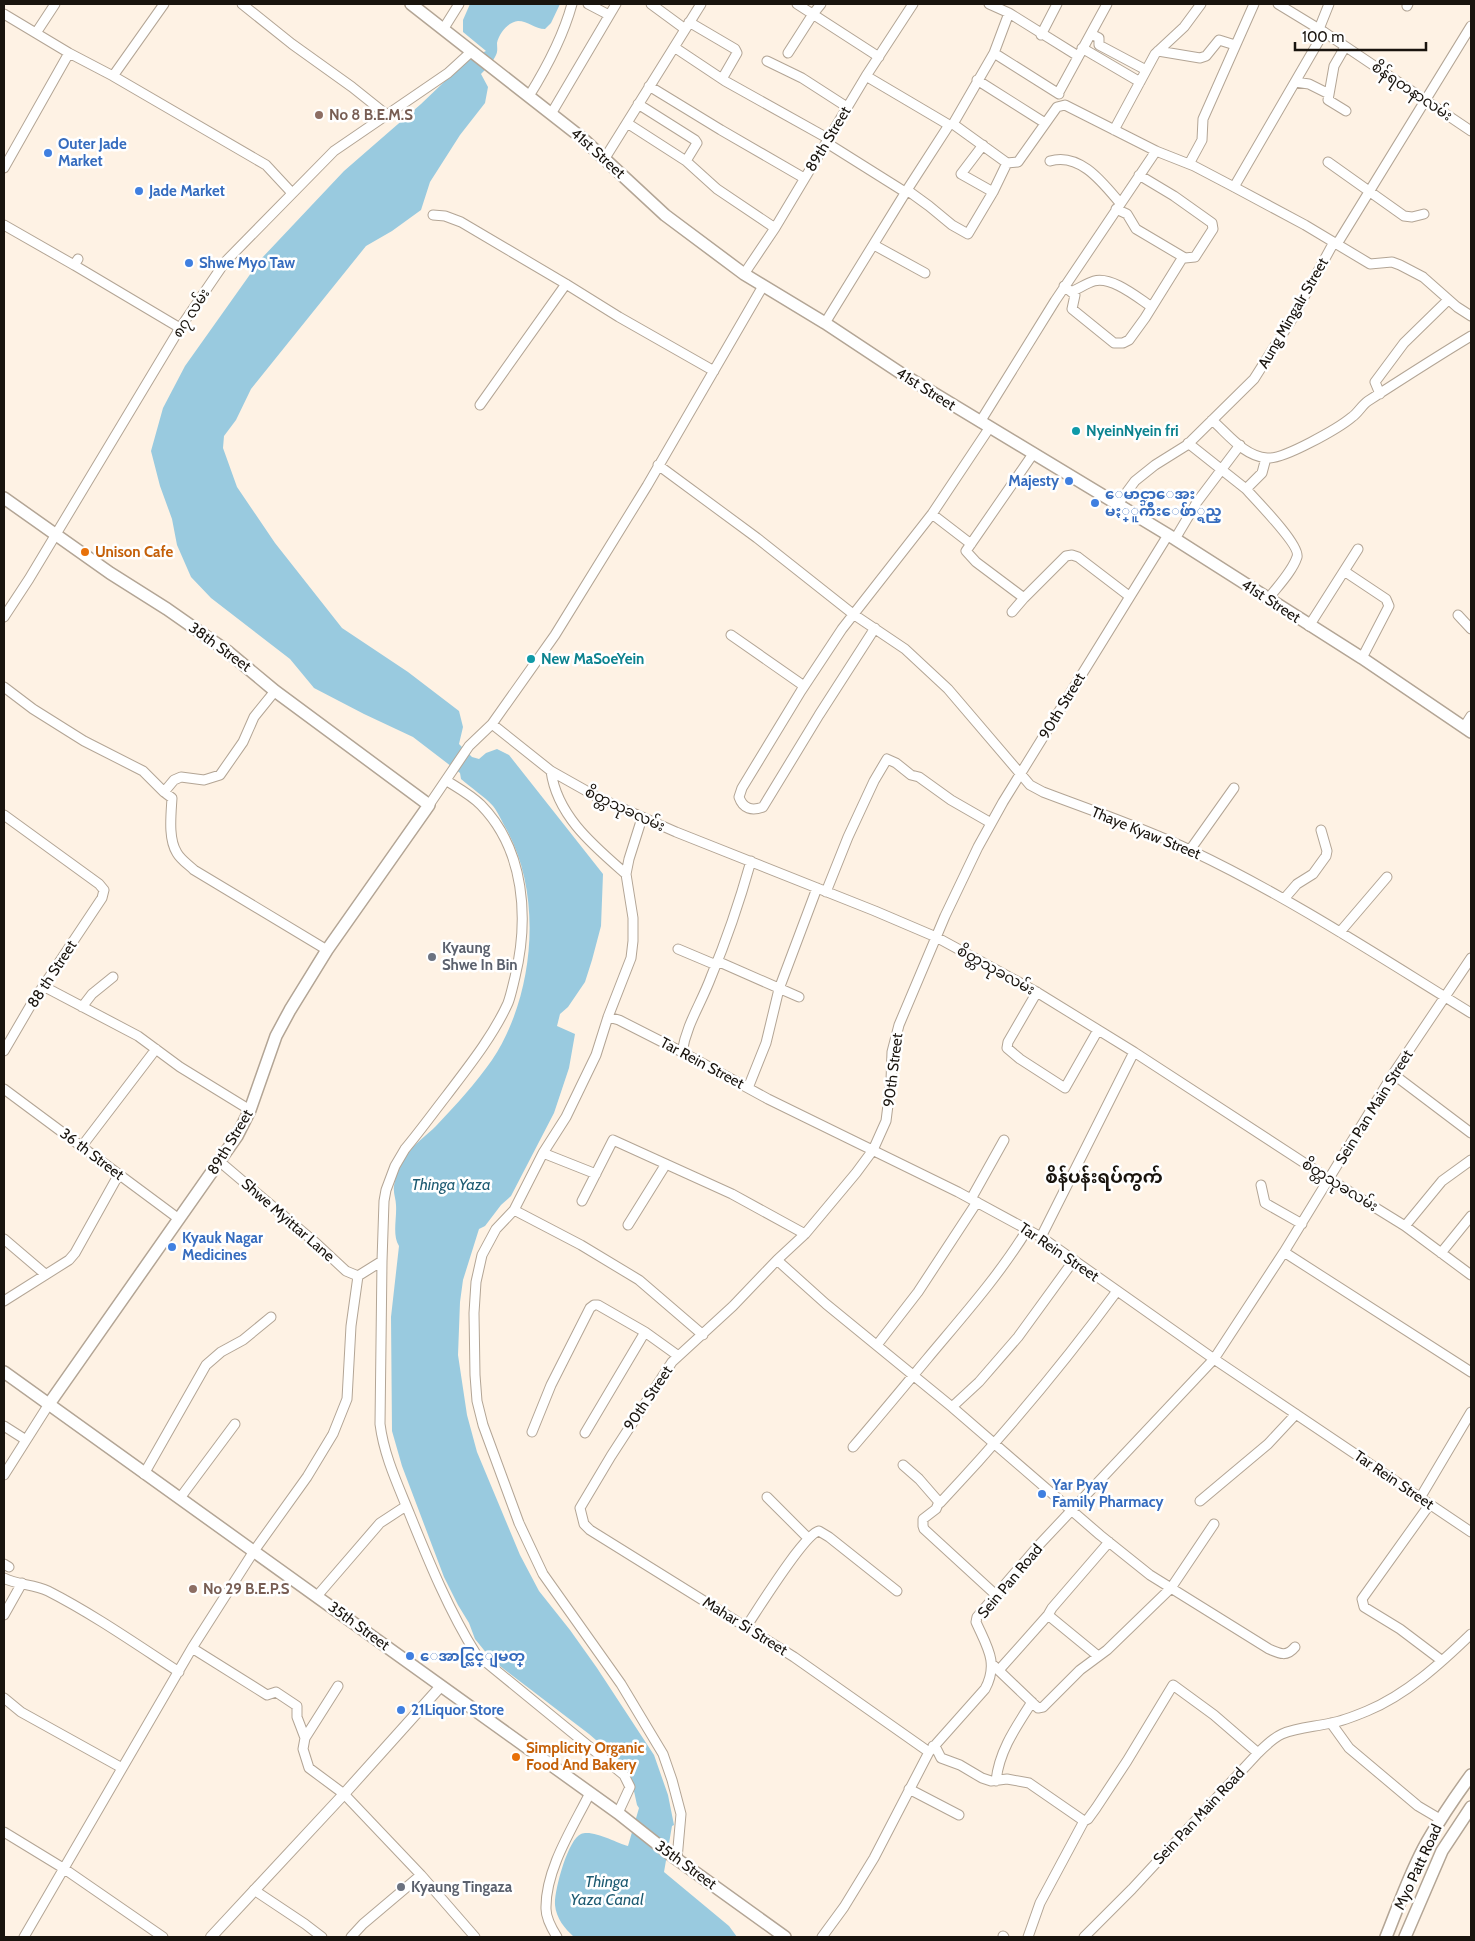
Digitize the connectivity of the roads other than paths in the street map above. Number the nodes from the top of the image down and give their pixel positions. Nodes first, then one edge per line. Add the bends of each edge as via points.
1 (55, 4) edge
2 (164, 4) edge
3 (242, 4) edge
4 (411, 4) edge
5 (459, 4) edge
6 (572, 4) edge
7 (588, 4) edge
8 (616, 4) edge
9 (651, 4) edge
10 (701, 4) edge
11 (797, 4) edge
12 (821, 4) edge
13 (914, 4) edge
14 (989, 4) edge
15 (1058, 4) edge
16 (1107, 4) edge
17 (1201, 4) edge
18 (1254, 4) edge
19 (1278, 4) edge
20 (1329, 4) edge
21 (4, 14) edge
22 (609, 14) junction
23 (813, 14) junction
24 (1009, 14) junction
25 (687, 25) junction
26 (1471, 26) edge
27 (444, 28) junction
28 (1321, 31) junction
29 (36, 33) junction
30 (1091, 34) junction
31 (1041, 35) junction
32 (1235, 45) junction
33 (674, 47) junction
34 (1345, 47) junction
35 (472, 51) junction
36 (1158, 51) junction
37 (1080, 52) junction
38 (69, 53) junction
39 (788, 53) dead end
40 (994, 53) junction
41 (879, 57) junction
42 (766, 61) dead end
43 (1146, 70) junction
44 (113, 76) junction
45 (866, 76) junction
46 (722, 79) junction
47 (977, 80) junction
48 (1140, 82) junction
49 (1295, 82) junction
50 (650, 86) junction
51 (1060, 94) junction
52 (1329, 94) junction
53 (529, 96) junction
54 (1426, 100) junction
55 (638, 104) junction
56 (1059, 106) junction
57 (847, 107) junction
58 (1346, 111) dead end
59 (551, 114) junction
60 (387, 115) junction
61 (626, 123) junction
62 (1045, 123) junction
63 (951, 125) junction
64 (1114, 130) junction
65 (1471, 131) edge
66 (828, 141) junction
67 (983, 146) junction
68 (1156, 151) junction
69 (605, 158) junction
70 (686, 161) junction
71 (1050, 161) dead end
72 (1328, 162) dead end
73 (1007, 163) junction
74 (1189, 164) junction
75 (4, 168) edge
76 (1140, 175) junction
77 (804, 178) junction
78 (1234, 187) junction
79 (906, 191) junction
80 (993, 192) junction
81 (1369, 192) junction
82 (292, 193) junction
83 (1118, 206) junction
84 (1424, 214) dead end
85 (433, 215) dead end
86 (4, 226) edge
87 (775, 228) junction
88 (1335, 243) junction
89 (874, 245) junction
90 (1183, 257) junction
91 (925, 273) dead end
92 (744, 274) junction
93 (566, 284) junction
94 (763, 286) junction
95 (1064, 286) junction
96 (1073, 292) junction
97 (1448, 300) junction
98 (1152, 307) junction
99 (1471, 316) edge
100 (825, 323) junction
101 (180, 328) junction
102 (1471, 336) edge
103 (714, 371) junction
104 (1380, 394) junction
105 (480, 405) dead end
106 (1212, 420) junction
107 (985, 424) junction
108 (1188, 443) junction
109 (1240, 445) junction
110 (1033, 454) junction
111 (1266, 458) junction
112 (658, 465) junction
113 (1221, 470) junction
114 (1246, 489) junction
115 (4, 498) edge
116 (1118, 504) junction
117 (932, 514) junction
118 (55, 535) junction
119 (1171, 537) junction
120 (971, 544) junction
121 (1358, 549) dead end
122 (1344, 571) junction
123 (1129, 596) junction
124 (1024, 598) junction
125 (1268, 599) junction
126 (1012, 612) dead end
127 (853, 614) junction
128 (1458, 615) dead end
129 (4, 617) edge
130 (1309, 626) junction
131 (876, 628) junction
132 (1471, 629) edge
133 (731, 635) dead end
134 (1362, 658) junction
135 (804, 686) junction
136 (4, 687) edge
137 (275, 691) junction
138 (1471, 716) edge
139 (492, 724) junction
140 (1468, 729) edge
141 (551, 771) junction
142 (1020, 775) junction
143 (449, 777) junction
144 (1234, 788) dead end
145 (164, 792) junction
146 (429, 805) junction
147 (4, 815) edge
148 (642, 818) junction
149 (991, 823) junction
150 (1321, 830) dead end
151 (1190, 850) junction
152 (751, 861) junction
153 (626, 874) junction
154 (1387, 877) dead end
155 (817, 888) junction
156 (826, 892) junction
157 (1284, 899) junction
158 (1340, 932) junction
159 (936, 937) junction
160 (678, 949) dead end
161 (326, 950) junction
162 (1471, 960) edge
163 (717, 963) junction
164 (113, 977) dead end
165 (43, 986) junction
166 (779, 989) junction
167 (1037, 992) junction
168 (799, 997) dead end
169 (1445, 997) junction
170 (82, 1007) junction
171 (1471, 1013) edge
172 (608, 1018) junction
173 (1098, 1030) junction
174 (156, 1049) junction
175 (4, 1051) edge
176 (682, 1052) junction
177 (1134, 1052) junction
178 (1393, 1074) junction
179 (748, 1088) junction
180 (4, 1089) edge
181 (250, 1110) junction
182 (1471, 1133) edge
183 (1004, 1140) dead end
184 (82, 1146) junction
185 (873, 1150) junction
186 (543, 1153) junction
187 (1471, 1160) edge
188 (219, 1161) junction
189 (666, 1164) junction
190 (119, 1174) junction
191 (596, 1174) junction
192 (1329, 1179) junction
193 (1261, 1185) dead end
194 (974, 1200) junction
195 (582, 1202) dead end
196 (514, 1210) junction
197 (1471, 1216) edge
198 (180, 1219) junction
199 (1302, 1224) junction
200 (628, 1225) dead end
201 (1405, 1226) junction
202 (1027, 1230) junction
203 (805, 1234) junction
204 (1041, 1237) junction
205 (4, 1239) edge
206 (1284, 1252) junction
207 (1441, 1253) junction
208 (776, 1260) junction
209 (1074, 1260) junction
210 (382, 1261) junction
211 (45, 1274) junction
212 (1471, 1275) edge
213 (358, 1276) junction
214 (1117, 1292) junction
215 (4, 1301) edge
216 (271, 1317) dead end
217 (645, 1332) junction
218 (703, 1335) junction
219 (877, 1344) junction
220 (677, 1356) junction
221 (1214, 1359) junction
222 (4, 1372) edge
223 (1471, 1372) edge
224 (915, 1376) junction
225 (49, 1404) junction
226 (952, 1407) junction
227 (1471, 1412) edge
228 (1296, 1414) junction
229 (235, 1424) dead end
230 (4, 1426) edge
231 (532, 1432) dead end
232 (585, 1433) dead end
233 (26, 1440) junction
234 (994, 1445) junction
235 (853, 1447) dead end
236 (903, 1465) dead end
237 (5, 1468) edge
238 (144, 1474) junction
239 (587, 1493) joint
240 (766, 1497) dead end
241 (180, 1498) junction
242 (1420, 1498) junction
243 (1200, 1501) dead end
244 (940, 1504) junction
245 (1430, 1504) junction
246 (406, 1506) junction
247 (1071, 1510) junction
248 (1214, 1524) dead end
249 (1471, 1532) edge
250 (808, 1538) junction
251 (1109, 1542) junction
252 (254, 1551) junction
253 (4, 1578) edge
254 (22, 1583) junction
255 (1171, 1588) junction
256 (897, 1591) dead end
257 (996, 1595) junction
258 (317, 1596) junction
259 (4, 1615) edge
260 (1048, 1615) junction
261 (746, 1627) junction
262 (1471, 1634) edge
263 (1296, 1647) dead end
264 (192, 1648) junction
265 (1098, 1656) junction
266 (1441, 1660) junction
267 (995, 1667) junction
268 (179, 1672) junction
269 (338, 1686) dead end
270 (441, 1686) junction
271 (4, 1698) edge
272 (1032, 1702) junction
273 (1331, 1723) junction
274 (305, 1738) junction
275 (931, 1749) junction
276 (1258, 1753) junction
277 (122, 1768) junction
278 (1471, 1775) edge
279 (996, 1781) junction
280 (909, 1789) junction
281 (590, 1793) junction
282 (344, 1794) junction
283 (1471, 1807) edge
284 (618, 1813) junction
285 (959, 1815) dead end
286 (1440, 1820) junction
287 (1084, 1821) junction
288 (4, 1832) edge
289 (1426, 1843) junction
290 (1442, 1851) junction
291 (674, 1857) junction
292 (63, 1868) junction
293 (422, 1875) junction
294 (254, 1890) junction
295 (778, 1935) edge
296 (24, 1937) edge
297 (163, 1937) edge
298 (211, 1937) edge
299 (322, 1937) edge
300 (351, 1937) edge
301 (475, 1937) edge
302 (557, 1937) edge
303 (822, 1937) edge
304 (1028, 1937) edge
305 (1084, 1937) edge
306 (1386, 1937) edge
307 (1405, 1937) edge

1 - 29 street
2 - 44 street
3 - 60 street
4 - 27 main road, 41st Street
5 - 27 street
6 - 53 street via 560,38
7 - 22 street
8 - 22 street
9 - 25 street
10 - 25 street
11 - 23 street
12 - 23 street
13 - 41 street, 89th Street
14 - 24 street
15 - 31 street
16 - 30 street
17 - 36 street via 1184,27
18 - 32 street
19 - 28 street, စိန်ရတနာလမ်း
20 - 28 street
21 - 29 street
22 - 59 street
23 - 39 street
23 - 41 street
24 - 31 street
24 - 40 street
25 - 33 street
25 - 46 street via 735,49 736,57
26 - 54 street, Aung Mingalr Street
27 - 35 main road, 41st Street
28 - 34 street, စိန်ရတနာလမ်း
28 - 49 street
29 - 38 street
30 - 37 street
30 - 43 street via 1099,38 1099,45
31 - 37 street
32 - 36 street via 1219,40 1206,56 1200,58
32 - 74 street via 1203,119 1202,140
33 - 46 street
33 - 50 street
34 - 52 street via 1334,66
34 - 54 street, စိန်ရတနာလမ်း
35 - 53 main road, 41st Street
35 - 60 street, ၈၇ လမ်း via 448,73
36 - 43 street
37 - 48 street
37 - 51 street
38 - 44 street
38 - 75 street
40 - 47 street
40 - 51 street
41 - 45 street, 89th Street
42 - 57 street via 802,78
43 - 48 street
44 - 82 street via 266,165
45 - 57 street, 89th Street
45 - 63 street
46 - 66 street
47 - 62 street
47 - 63 street
48 - 64 street
49 - 52 street via 1309,84
49 - 78 street
50 - 55 street
50 - 77 street
51 - 56 street
52 - 58 street via 1329,102
53 - 59 main road, 41st Street
54 - 65 street, စိန်ရတနာလမ်း
54 - 81 street, Aung Mingalr Street
55 - 61 street
55 - 70 street via 697,142
56 - 62 street
56 - 64 street via 1065,105
57 - 66 street, 89th Street
59 - 69 main road, 41st Street
60 - 82 street, ၈၇ လမ်း via 334,151
61 - 69 street
61 - 70 street
62 - 73 street via 1018,162
63 - 67 street
63 - 79 street
64 - 68 street
66 - 77 street, 89th Street
66 - 79 street
67 - 73 street
67 - 80 street via 961,174
68 - 74 street
68 - 76 street
69 - 92 main road, 41st Street via 665,215
70 - 87 street via 717,189
71 - 83 street via 1059,158 1070,160 1086,168 1096,175
72 - 81 street
73 - 80 street
74 - 78 street
76 - 83 street
76 - 90 street via 1212,223 1213,229 1195,257
77 - 87 street, 89th Street
78 - 88 street
79 - 80 street via 966,234
79 - 89 street
81 - 84 street via 1404,216
81 - 88 street, Aung Mingalr Street
82 - 101 street, ၈၇ လမ်း via 225,262
83 - 90 street via 1136,230
83 - 95 street
85 - 93 street via 461,222
86 - 101 street via 76,262
87 - 92 street, 89th Street
88 - 97 street via 1370,264 1400,265 1422,277
88 - 106 street, Aung Mingalr Street via 1254,379
89 - 91 street
89 - 100 street
90 - 98 street
92 - 94 main road, 41st Street
93 - 103 street
93 - 105 street
94 - 100 main road, 41st Street
94 - 103 street, 89th Street
95 - 96 street
95 - 107 street
96 - 98 street via 1093,281 1102,280 1112,282
96 - 98 street via 1072,309 1114,343 1129,340
97 - 99 street
97 - 104 street via 1404,342 1375,382
100 - 107 main road, 41st Street
101 - 118 street, ၈၇ လမ်း
102 - 104 street
103 - 112 street, 89th Street
104 - 111 street via 1366,402 1353,417 1304,446
106 - 108 street, Aung Mingalr Street
106 - 109 street
107 - 110 main road, 41st Street
107 - 117 street
108 - 113 street
108 - 116 street, Aung Mingalr Street via 1135,481
109 - 111 street via 1252,455
109 - 113 street, 90th Street
110 - 116 main road, 41st Street
110 - 120 street
111 - 114 street via 1262,473
112 - 127 street, Thaye Kyaw Street
112 - 139 street, 89th Street via 555,635
113 - 114 street
113 - 119 street, 90th Street
114 - 125 street via 1298,551 1297,558
115 - 118 main road, 38th Street
116 - 119 main road, 41st Street
117 - 120 street
117 - 127 street
118 - 129 street, ၈၇ လမ်း
118 - 137 main road, 38th Street via 212,641
119 - 123 street, 90th Street
119 - 125 main road, 41st Street
120 - 124 street via 966,552
121 - 122 street
122 - 130 street
122 - 134 street via 1386,599 1389,606
123 - 124 street via 1072,555 1066,556
123 - 142 street, 90th Street
124 - 126 street
125 - 130 main road, 41st Street
127 - 131 street, Thaye Kyaw Street
127 - 135 street
128 - 132 street
130 - 134 main road, 41st Street
131 - 135 street via 763,807 748,808 738,797 742,788
131 - 142 street, Thaye Kyaw Street via 905,649 948,689
133 - 135 street
134 - 140 main road, 41st Street
136 - 145 street via 84,742 143,771
137 - 145 street via 254,717 243,742 220,775 204,780 180,777
137 - 146 main road, 38th Street
138 - 140 street
139 - 141 street, စိတ္တသုခလမ်း
139 - 143 street, 89th Street via 469,746
141 - 148 street, စိတ္တသုခလမ်း
141 - 153 street via 556,793 566,811 590,841
142 - 149 street, 90th Street
142 - 151 street, Thaye Kyaw Street via 1043,792
143 - 146 street, 89th Street
143 - 210 street via 492,818 507,845 521,893 522,946 504,1010 477,1056 395,1166 386,1190
144 - 151 street
145 - 161 street via 172,798 173,841 182,858 207,879
146 - 161 main road, 89th Street
147 - 165 street, 88 th Street via 104,890 102,898
148 - 152 street, စိတ္တသုခလမ်း
148 - 153 street
149 - 156 street via 887,759 848,837
149 - 159 street, 90th Street
150 - 157 street via 1327,854 1313,874 1297,884
151 - 157 street, Thaye Kyaw Street
152 - 155 street, စိတ္တသုခလမ်း
152 - 163 street
153 - 172 street via 634,941 629,966
154 - 158 street
155 - 156 street, စိတ္တသုခလမ်း
155 - 166 street
156 - 159 street, စိတ္တသုခလမ်း
157 - 158 street, Thaye Kyaw Street
158 - 169 street, Thaye Kyaw Street
159 - 167 street, စိတ္တသုခလမ်း
159 - 185 street, 90th Street via 894,1041 889,1107
160 - 163 street
161 - 181 main road, 89th Street via 282,1023
162 - 169 street, Sein Pan Main Street
163 - 166 street
163 - 176 street via 688,1027
164 - 170 street via 102,984
165 - 170 street
165 - 175 street, 88 th Street
166 - 168 street
166 - 179 street via 766,1043
167 - 173 street, စိတ္တသုခလမ်း
167 - 173 street via 1007,1048 1065,1088
169 - 171 street, Thaye Kyaw Street
169 - 178 street, Sein Pan Main Street
170 - 174 street
172 - 176 street, Tar Rein Street via 619,1020
172 - 186 street via 596,1055 566,1117
173 - 177 street, စိတ္တသုခလမ်း
174 - 181 street
174 - 184 street
176 - 179 street, Tar Rein Street
177 - 192 street, စိတ္တသုခလမ်း
177 - 204 street
178 - 182 street
178 - 192 street, Sein Pan Main Street
179 - 185 street, Tar Rein Street
180 - 184 street, 36 th Street
181 - 188 main road, 89th Street
183 - 194 street
184 - 190 street, 36 th Street
185 - 194 street, Tar Rein Street
185 - 203 street, 90th Street
186 - 191 street
186 - 196 street
187 - 201 street via 1442,1181
188 - 198 main road, 89th Street
188 - 213 street, Shwe Myittar Lane via 346,1271
189 - 191 street via 613,1140
189 - 200 street
189 - 203 street via 732,1194
190 - 198 street, 36 th Street
190 - 211 street via 70,1260
191 - 195 street
192 - 199 street, Sein Pan Main Street
192 - 201 street, စိတ္တသုခလမ်း
193 - 199 street via 1265,1203
194 - 202 street, Tar Rein Street
194 - 219 street via 918,1292
196 - 218 street via 638,1280
196 - 291 street via 496,1229 482,1255 476,1282 475,1375 483,1426 519,1523 543,1574 620,1684 663,1754 681,1814
197 - 207 street
198 - 225 main road, 89th Street
199 - 206 street, Sein Pan Main Street
201 - 207 street, စိတ္တသုခလမ်း
202 - 204 street, Tar Rein Street
202 - 224 street via 995,1278
203 - 208 street, 90th Street
204 - 209 street, Tar Rein Street
205 - 211 street
206 - 221 street, Sein Pan Main Street
206 - 223 street
207 - 212 street, စိတ္တသုခလမ်း
208 - 218 street, 90th Street
208 - 219 street
209 - 214 street, Tar Rein Street
209 - 226 street via 1018,1337
210 - 213 street
210 - 246 street via 380,1424 386,1454
211 - 215 street
213 - 252 street via 351,1326 348,1391 342,1416 307,1477
214 - 221 street, Tar Rein Street
214 - 234 street
216 - 238 street via 206,1364
217 - 220 street
217 - 231 street via 598,1305 590,1308 551,1385
217 - 232 street
218 - 220 street, 90th Street
219 - 224 street
220 - 239 street, 90th Street
221 - 228 street, Tar Rein Street
221 - 247 street, Sein Pan Road
222 - 225 main road, 35th Street
224 - 226 street
224 - 235 street
225 - 233 street, 89th Street
225 - 238 main road, 35th Street
226 - 234 street
227 - 242 street
228 - 242 street, Tar Rein Street
228 - 243 street via 1268,1444
229 - 241 street
230 - 233 street
233 - 237 street, 89th Street
234 - 244 street
234 - 247 street
236 - 244 street
238 - 241 main road, 35th Street
239 - 261 street, Mahar Si Street via 580,1508 584,1524 590,1530
240 - 250 street
241 - 252 main road, 35th Street
242 - 245 street, Tar Rein Street
244 - 257 street via 924,1519 922,1526
245 - 249 street, Tar Rein Street
245 - 266 street via 1362,1598 1362,1603
246 - 258 street via 380,1524
246 - 284 street via 462,1631 476,1654 624,1775 630,1787
247 - 251 street
247 - 257 street, Sein Pan Road
248 - 255 street
250 - 256 street via 816,1531 824,1533
250 - 261 street
251 - 255 street
251 - 260 street
252 - 258 main road, 35th Street
252 - 264 street
253 - 254 street
254 - 259 street
254 - 268 street via 47,1591 76,1607
255 - 263 street via 1269,1649 1286,1654
255 - 265 street
257 - 267 street, Sein Pan Road via 976,1620
258 - 270 main road, 35th Street
260 - 265 street
260 - 267 street
261 - 275 street, Mahar Si Street
262 - 266 street, Sein Pan Main Road
264 - 268 street
264 - 274 street via 267,1695 276,1692 297,1706 297,1718
265 - 272 street via 1043,1707 1038,1708
266 - 273 street, Sein Pan Main Road via 1408,1687 1368,1711
267 - 272 street
267 - 275 street via 985,1689
268 - 277 street
269 - 274 street
270 - 281 main road, 35th Street
270 - 282 street
271 - 277 street via 21,1712
272 - 279 street via 1002,1753
273 - 276 street, Sein Pan Main Road via 1307,1726 1281,1735
273 - 286 street via 1349,1748 1418,1806
274 - 282 street via 303,1749 309,1768
275 - 279 street, Mahar Si Street via 937,1750 941,1758 982,1778
275 - 280 street
276 - 287 street via 1173,1685 1122,1769
276 - 305 street, Sein Pan Main Road
277 - 292 street
278 - 286 main road, Myo Patt Road
279 - 287 street via 1017,1779 1029,1783
280 - 285 street
280 - 303 street via 869,1866
281 - 284 main road, 35th Street
281 - 302 street via 558,1856 547,1896 546,1911
282 - 293 street
282 - 294 street
283 - 290 main road, Myo Patt Road
284 - 291 main road, 35th Street
286 - 289 main road, Myo Patt Road
287 - 304 street via 1043,1897
288 - 292 street
289 - 290 main road
289 - 306 main road, Myo Patt Road
290 - 307 main road, Myo Patt Road
291 - 295 main road, 35th Street
292 - 296 street
292 - 297 street
293 - 300 street
293 - 301 street
294 - 298 street
294 - 299 street

